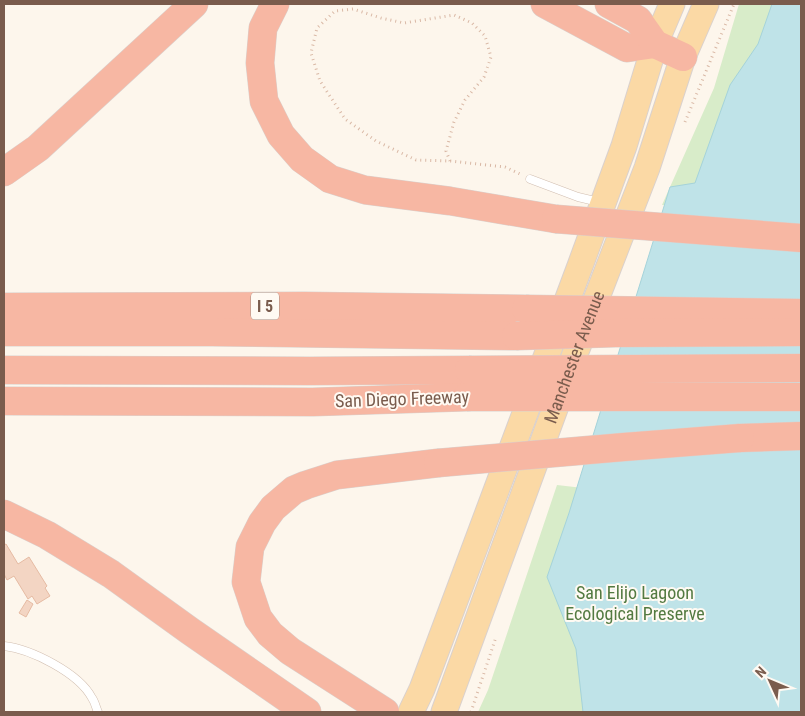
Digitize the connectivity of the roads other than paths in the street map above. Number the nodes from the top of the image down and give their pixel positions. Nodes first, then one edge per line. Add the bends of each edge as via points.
1 (194, 4) edge
2 (275, 4) edge
3 (545, 4) edge
4 (608, 4) edge
5 (672, 4) edge
6 (706, 4) edge
7 (655, 44) junction
8 (683, 57) junction
9 (4, 172) edge
10 (530, 179) road end
11 (603, 203) junction
12 (801, 238) edge
13 (4, 307) edge
14 (801, 313) edge
15 (4, 332) edge
16 (801, 332) edge
17 (801, 368) edge
18 (4, 370) edge
19 (801, 398) edge
20 (4, 401) edge
21 (801, 436) edge
22 (4, 514) edge
23 (4, 646) edge
24 (98, 712) edge
25 (307, 712) edge
26 (385, 712) edge
27 (411, 712) edge
28 (444, 712) edge

1 - 9 highway via 38,148
2 - 12 highway, bridge via 263,28 260,64 264,101 282,135 302,158 330,179 365,190 556,219
3 - 7 highway via 627,48
4 - 7 highway via 638,20
5 - 7 main road, Manchester Avenue
6 - 8 main road, Manchester Avenue
7 - 8 highway
7 - 11 main road, Manchester Avenue
8 - 28 main road, Manchester Avenue via 647,168
10 - 11 lane
11 - 27 main road, Manchester Avenue via 426,681
13 - 14 highway, I 5, bridge via 294,306
15 - 16 highway, bridge via 516,336
17 - 18 highway, bridge
19 - 20 highway, San Diego Freeway, bridge
21 - 26 highway, bridge via 624,446 438,463 336,475 294,490 273,508 250,547 246,582 258,618 270,634 290,651
22 - 25 highway via 47,535 111,574
23 - 24 lane via 50,662 66,672 81,683

